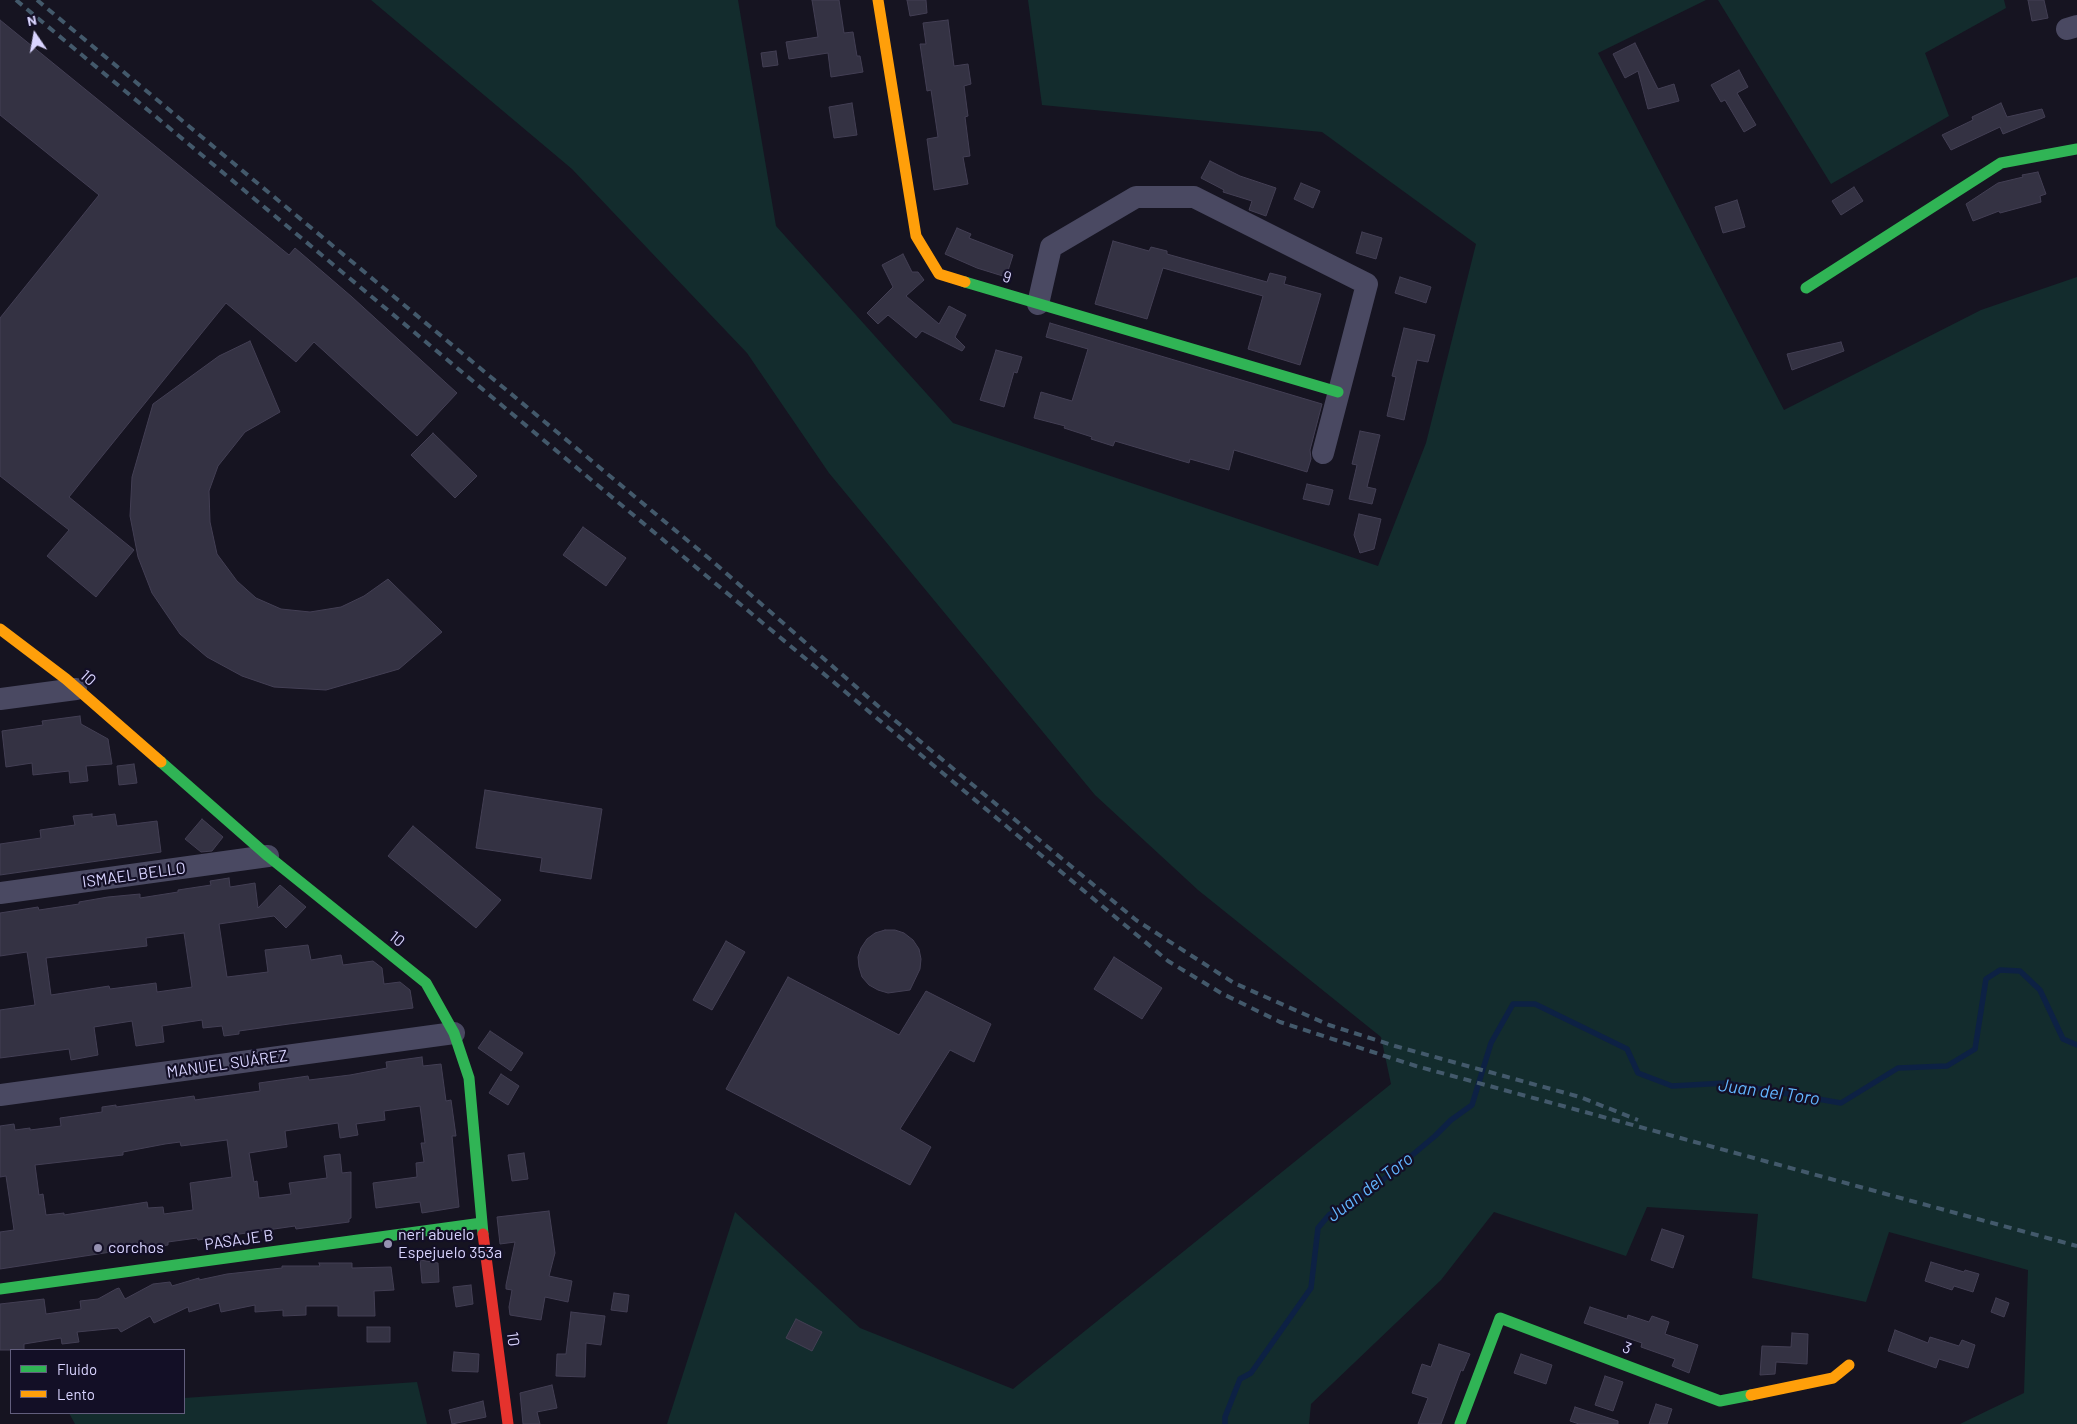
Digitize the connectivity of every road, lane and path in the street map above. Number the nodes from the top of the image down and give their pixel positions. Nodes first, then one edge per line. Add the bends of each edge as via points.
1 (878, 0) edge
2 (2077, 149) edge
3 (1806, 288) dead end
4 (1038, 304) junction
5 (1338, 392) junction
6 (1323, 453) dead end
7 (0, 629) edge
8 (76, 689) junction
9 (0, 699) edge
10 (268, 856) junction
11 (0, 893) edge
12 (454, 1033) junction
13 (0, 1095) edge
14 (482, 1223) junction
15 (0, 1289) edge
16 (1849, 1365) dead end
17 (508, 1424) edge
18 (1460, 1424) edge

1 - 4 street, 9 via 916,236 939,274
2 - 3 street via 2001,164
4 - 5 street, 9
4 - 5 street via 1051,247 1136,197 1194,197 1367,284
5 - 6 street
7 - 8 street, 10
8 - 9 street
8 - 10 street, 10
10 - 11 street, ISMAEL BELLO
10 - 12 street, 10 via 426,983
12 - 13 street, MANUEL SUÁREZ
12 - 14 street, 10 via 469,1078
14 - 15 street, PASAJE B
14 - 17 street, 10
16 - 18 street, 3 via 1833,1378 1720,1401 1500,1318

